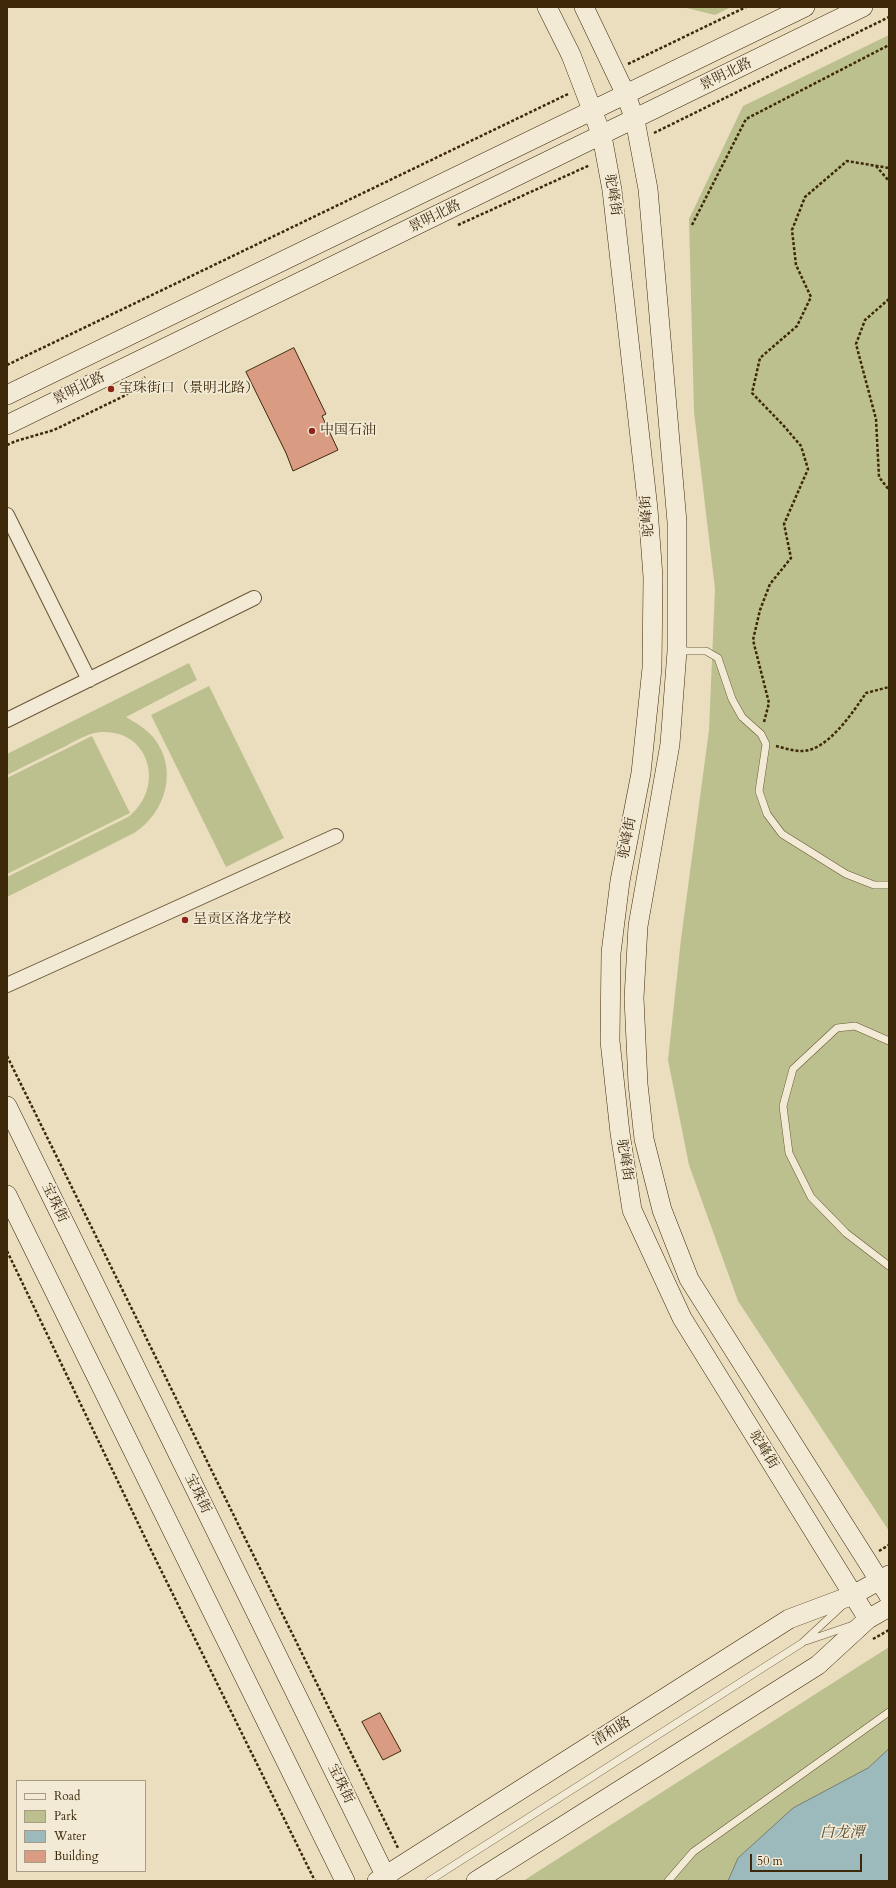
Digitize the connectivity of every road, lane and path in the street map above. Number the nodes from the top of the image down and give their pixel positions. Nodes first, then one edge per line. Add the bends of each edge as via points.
1 (547, 7) edge
2 (584, 7) edge
3 (746, 7) edge
4 (805, 7) edge
5 (863, 7) edge
6 (889, 17) edge
7 (889, 45) edge
8 (615, 71) junction
9 (583, 87) junction
10 (626, 95) junction
11 (593, 111) junction
12 (635, 120) junction
13 (602, 136) junction
14 (639, 141) junction
15 (606, 157) junction
16 (876, 166) junction
17 (889, 168) edge
18 (889, 181) edge
19 (692, 225) dead end
20 (452, 228) dead end
21 (889, 299) edge
22 (7, 366) edge
23 (150, 372) dead end
24 (7, 395) edge
25 (7, 425) edge
26 (7, 445) edge
27 (889, 490) edge
28 (7, 515) edge
29 (254, 598) dead end
30 (677, 651) junction
31 (89, 680) junction
32 (889, 687) edge
33 (7, 720) edge
34 (761, 734) junction
35 (766, 744) junction
36 (336, 836) dead end
37 (889, 885) edge
38 (7, 985) edge
39 (889, 1041) edge
40 (7, 1056) edge
41 (7, 1106) edge
42 (7, 1195) edge
43 (7, 1251) edge
44 (889, 1266) edge
45 (884, 1578) edge
46 (853, 1596) junction
47 (889, 1596) edge
48 (889, 1607) edge
49 (868, 1619) junction
50 (802, 1643) junction
51 (889, 1712) edge
52 (405, 1863) junction
53 (383, 1879) edge
54 (315, 1881) edge
55 (345, 1881) edge
56 (429, 1881) edge
57 (476, 1881) edge
58 (668, 1881) edge

1 - 9 main road, 驼峰街 via 571,55
2 - 8 main road, 驼峰街
3 - 8 path
4 - 10 main road, 景明北路
5 - 12 main road, 景明北路
6 - 14 path
7 - 19 path via 746,120
8 - 10 main road, 驼峰街
9 - 11 main road, 驼峰街
9 - 22 path
10 - 11 main road, 景明北路
10 - 12 main road, 驼峰街
11 - 13 main road, 驼峰街
11 - 24 main road, 景明北路
12 - 13 main road, 景明北路
12 - 14 main road, 驼峰街
13 - 15 main road, 驼峰街
13 - 25 main road, 景明北路
14 - 30 main road, 驼峰街 via 648,189 677,522
15 - 20 path
15 - 46 main road, 驼峰街 via 648,501 653,577 652,668 641,774 620,881 612,953 610,1041 632,1210 682,1318
16 - 17 path
16 - 18 path
16 - 34 path via 847,161 805,197 792,230 796,265 811,297 797,326 760,358 752,393 801,446 808,469 784,524 791,558 770,584 752,640 769,703
21 - 27 path via 865,320 856,344 876,419 879,477
23 - 26 path via 126,395 54,430
28 - 31 street
29 - 31 street
30 - 34 lane via 706,651 718,658 735,705 742,717
30 - 45 main road, 驼峰街 via 670,744 638,926 634,998 638,1084 644,1139 662,1210 689,1279
31 - 33 street
32 - 35 path via 866,693 848,720 824,744 802,751
34 - 35 lane
35 - 37 lane via 759,791 767,814 782,834 846,874 874,885
36 - 38 street
39 - 44 lane via 855,1026 837,1028 793,1069 783,1106 789,1153 811,1197 846,1233
40 - 52 path
41 - 53 main road, 宝珠街
42 - 55 main road
43 - 54 path via 148,1544
45 - 46 main road, 清和路
45 - 47 main road, 驼峰街
46 - 49 main road, 驼峰街
46 - 50 lane, 清和路
46 - 52 main road, 清和路 via 789,1619
48 - 49 main road, 清和路
49 - 50 lane, 清和路
49 - 57 main road, 清和路 via 818,1665
50 - 56 lane, 清和路
51 - 58 lane via 693,1852
52 - 53 main road, 清和路

